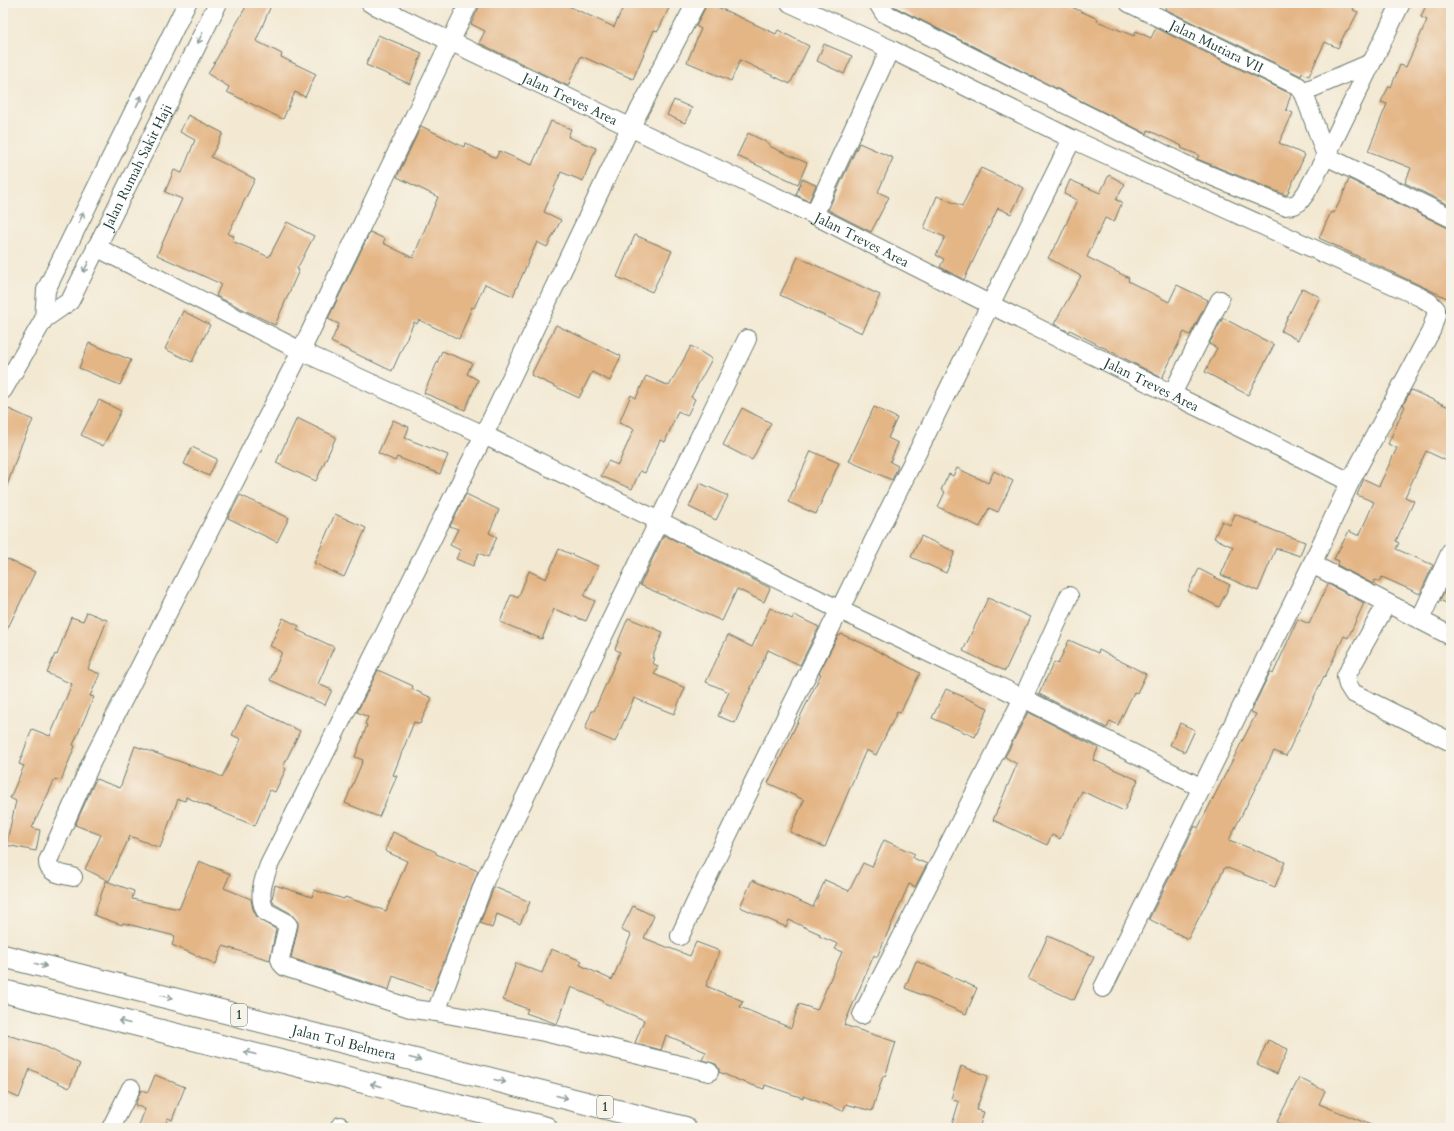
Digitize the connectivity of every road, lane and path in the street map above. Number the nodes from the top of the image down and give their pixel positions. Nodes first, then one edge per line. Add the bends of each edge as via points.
1 (370, 3) edge
2 (469, 3) edge
3 (696, 3) edge
4 (790, 3) edge
5 (878, 3) edge
6 (1129, 3) edge
7 (187, 4) edge
8 (1399, 4) edge
9 (214, 11) edge
10 (451, 41) junction
11 (890, 49) junction
12 (1371, 63) junction
13 (1303, 92) junction
14 (630, 128) junction
15 (1072, 139) junction
16 (1326, 156) junction
17 (814, 215) junction
18 (1451, 218) edge
19 (96, 247) junction
20 (1220, 300) dead end
21 (989, 304) junction
22 (44, 319) junction
23 (747, 339) dead end
24 (301, 351) junction
25 (3, 390) edge
26 (1172, 394) junction
27 (484, 435) junction
28 (1350, 482) junction
29 (658, 521) junction
30 (1451, 550) edge
31 (1312, 564) junction
32 (1069, 596) dead end
33 (1387, 603) junction
34 (840, 610) junction
35 (1420, 620) junction
36 (1451, 636) edge
37 (1023, 698) junction
38 (1451, 742) edge
39 (1202, 788) junction
40 (73, 877) dead end
41 (680, 936) dead end
42 (3, 956) edge
43 (1103, 988) dead end
44 (3, 991) edge
45 (436, 1012) junction
46 (862, 1015) dead end
47 (709, 1072) dead end
48 (131, 1088) dead end
49 (111, 1128) edge
50 (546, 1128) edge
51 (685, 1128) edge

1 - 10 street, Jalan Treves Area
2 - 10 street
3 - 14 street
4 - 11 street
5 - 16 street via 884,13 1192,168 1284,206 1299,202
6 - 13 street, Jalan Mutiara VII via 1298,86
7 - 9 street
22 -> 7 street, Jalan Rumah Sakit Haji via 46,290
8 - 12 street
9 -> 19 street, Jalan Rumah Sakit Haji
10 - 14 street, Jalan Treves Area
10 - 24 street
11 - 15 street
11 - 17 street
12 - 13 street
12 - 16 street
13 - 16 street
14 - 17 street, Jalan Treves Area
14 - 27 street
15 - 21 street
15 - 28 street via 1420,297 1436,309 1431,331
16 - 18 street
17 - 21 street, Jalan Treves Area
19 -> 22 street, Jalan Rumah Sakit Haji via 70,301
19 - 24 street
20 - 26 street
21 - 26 street, Jalan Treves Area
21 - 34 street
22 - 25 street, Jalan Rumah Sakit Haji
23 - 29 street
24 - 27 street
24 - 40 street via 92,761 48,861 51,871
26 - 28 street, Jalan Treves Area
27 - 29 street
27 - 45 street via 269,865 261,899 266,912 288,925 280,959 285,967 413,1009
28 - 31 street
29 - 34 street
29 - 45 street via 486,880
30 - 35 street
31 - 33 street
31 - 39 street
32 - 37 street
33 - 35 street
33 - 38 street via 1346,676 1348,685 1353,693
34 - 37 street
34 - 41 street via 750,787
35 - 36 street
37 - 39 street
37 - 46 street
39 - 43 street
42 -> 51 highway, Jalan Tol Belmera / 1
50 -> 44 highway
45 - 47 street via 544,1032
48 - 49 street

